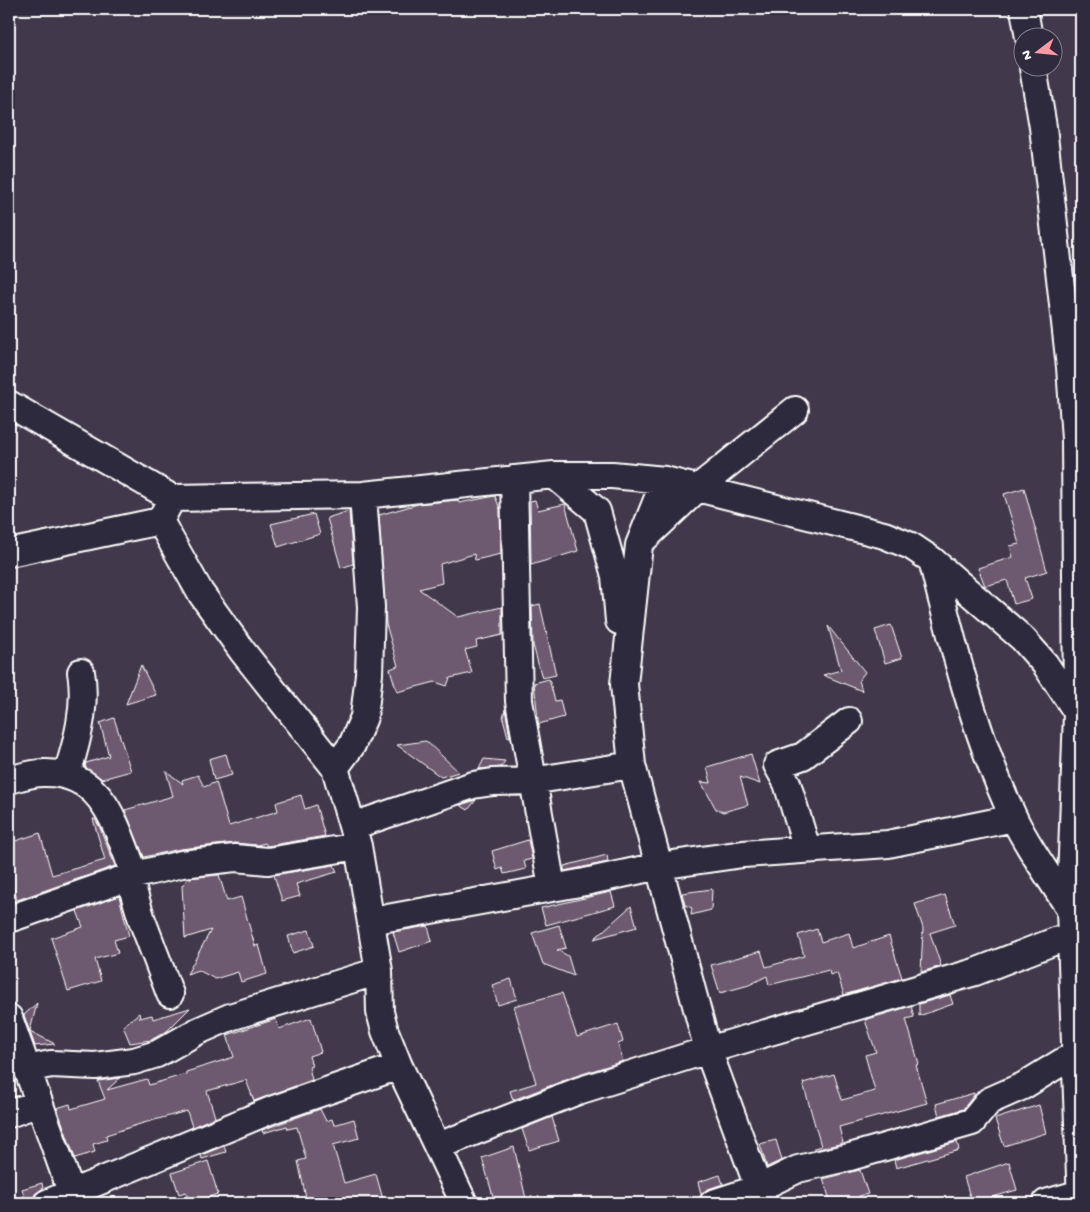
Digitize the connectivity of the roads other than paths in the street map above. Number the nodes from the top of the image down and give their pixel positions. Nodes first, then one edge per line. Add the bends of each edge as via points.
1 (1024, 9) edge
2 (1027, 28) edge
3 (1035, 78) edge
4 (1076, 366) edge
5 (9, 404) edge
6 (795, 410) dead end
7 (1078, 446) edge
8 (554, 476) junction
9 (514, 479) junction
10 (665, 480) junction
11 (698, 488) junction
12 (363, 495) junction
13 (172, 498) junction
14 (160, 521) junction
15 (639, 545) junction
16 (9, 553) edge
17 (932, 560) junction
18 (82, 672) dead end
19 (624, 684) junction
20 (1079, 715) edge
21 (850, 721) dead end
22 (632, 765) junction
23 (335, 768) junction
24 (67, 774) junction
25 (9, 780) edge
26 (532, 781) junction
27 (1014, 818) junction
28 (356, 836) junction
29 (807, 849) junction
30 (659, 866) junction
31 (132, 876) junction
32 (552, 887) junction
33 (9, 919) edge
34 (371, 922) junction
35 (1071, 922) junction
36 (379, 971) junction
37 (170, 994) dead end
38 (9, 1018) edge
39 (708, 1050) junction
40 (1075, 1054) junction
41 (399, 1066) junction
42 (27, 1069) junction
43 (39, 1103) junction
44 (9, 1114) edge
45 (438, 1146) junction
46 (761, 1196) edge
47 (1080, 1197) edge
48 (73, 1199) edge
49 (47, 1203) edge
50 (464, 1203) edge
51 (713, 1203) edge
52 (1046, 1203) edge

1 - 2 street
3 - 4 street
4 - 7 street
5 - 13 street
6 - 11 street
7 - 20 street
8 - 9 street
8 - 10 street via 612,475
8 - 19 street via 597,511 615,576
9 - 12 street
9 - 26 street via 519,701
10 - 11 street
10 - 15 street
11 - 15 street
11 - 17 street via 884,535 911,546
12 - 13 street
12 - 23 street via 371,607 364,717 352,745
13 - 14 street
14 - 16 street
14 - 23 street via 200,592
15 - 19 street
17 - 20 street via 1023,639 1045,664
17 - 27 street via 950,634 991,766
18 - 24 street via 78,736
19 - 22 street
20 - 35 street
21 - 29 street via 803,756 778,765 787,783
22 - 26 street
22 - 30 street
23 - 28 street
24 - 25 street via 42,772
24 - 31 street via 88,784 109,810
26 - 28 street via 473,785
26 - 32 street
27 - 29 street via 888,844
27 - 35 street
28 - 31 street via 319,854 268,861 213,859
28 - 34 street
29 - 30 street
30 - 32 street
30 - 39 street
31 - 33 street
31 - 37 street via 142,920
32 - 34 street
34 - 36 street
35 - 39 street via 975,972
35 - 40 street
36 - 41 street via 380,1012
36 - 42 street via 230,1018 157,1054 134,1061 95,1066 51,1064
38 - 42 street
39 - 45 street via 578,1091
39 - 46 street
40 - 46 street via 1023,1086 989,1101 972,1122 798,1169
40 - 47 street
41 - 45 street
41 - 48 street via 230,1126
42 - 43 street
43 - 44 street
43 - 48 street
45 - 50 street
46 - 51 street
47 - 52 street
48 - 49 street

